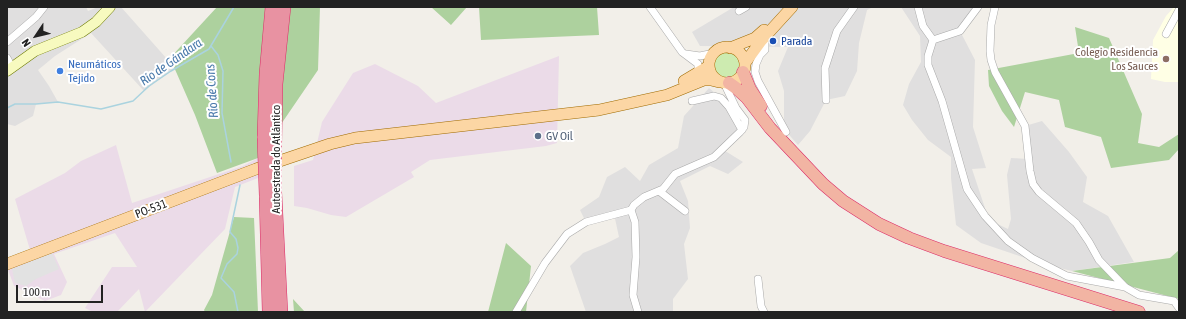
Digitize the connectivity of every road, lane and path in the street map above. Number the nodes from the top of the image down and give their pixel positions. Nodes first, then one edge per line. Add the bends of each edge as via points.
1 (44, 7) edge
2 (110, 7) edge
3 (272, 7) edge
4 (284, 7) edge
5 (650, 7) edge
6 (788, 7) edge
7 (792, 7) edge
8 (854, 7) edge
9 (918, 7) edge
10 (978, 7) edge
11 (995, 7) edge
12 (1179, 10) edge
13 (1166, 34) dead end
14 (765, 37) junction
15 (933, 40) junction
16 (7, 42) edge
17 (730, 48) junction
18 (682, 52) junction
19 (714, 53) junction
20 (692, 60) junction
21 (709, 65) junction
22 (9, 66) edge
23 (744, 68) junction
24 (698, 74) junction
25 (724, 83) junction
26 (738, 97) junction
27 (645, 99) junction
28 (826, 100) dead end
29 (692, 101) dead end
30 (742, 130) junction
31 (786, 132) dead end
32 (270, 141) junction
33 (796, 156) junction
34 (251, 171) junction
35 (659, 191) junction
36 (271, 194) junction
37 (631, 210) junction
38 (685, 211) dead end
39 (7, 260) edge
40 (7, 264) edge
41 (7, 268) edge
42 (758, 279) dead end
43 (1125, 287) junction
44 (1082, 294) junction
45 (1179, 308) edge
46 (269, 312) edge
47 (281, 312) edge
48 (516, 312) edge
49 (638, 312) edge
50 (764, 312) edge
51 (1123, 312) edge
52 (1139, 312) edge

1 - 16 street
2 - 22 main road via 82,32 36,51
3 - 32 highway, Autoestrada do Atlántico via 266,74
4 - 32 highway, Autoestrada do Atlántico
5 - 18 street
6 - 17 main road via 755,38
7 - 14 main road
8 - 28 street via 837,31 825,68
9 - 15 street via 923,26
10 - 15 street via 960,31
11 - 43 street via 991,25 991,60 1025,126 1033,184 1076,224 1099,260
12 - 13 street
14 - 23 main road
14 - 31 street via 765,50 756,64 755,72
15 - 43 street via 929,48 928,65 942,101 967,189 985,216 1008,241 1032,258 1067,276
17 - 19 main road via 721,48
17 - 23 main road via 741,55
18 - 19 street via 696,56
18 - 20 street
19 - 21 main road
20 - 21 street via 697,59
20 - 24 street via 698,64
21 - 24 main road
21 - 25 main road via 712,76
23 - 25 main road via 736,81
23 - 33 highway via 750,89
24 - 27 main road
25 - 26 highway
25 - 27 main road via 704,80
26 - 30 street via 736,108 745,120
26 - 33 highway
27 - 34 main road, PO-531 via 575,114 355,138 294,155
29 - 30 street via 714,96 721,98
30 - 35 street via 714,157 675,174
32 - 36 highway, Autoestrada do Atlántico, bridge
33 - 44 highway via 843,201 909,238
34 - 39 street, PO-531 via 187,190
34 - 40 main road, PO-531
34 - 41 street, PO-531 via 188,199
35 - 37 street via 644,197
35 - 38 street
36 - 46 highway, Autoestrada do Atlántico
36 - 47 highway, Autoestrada do Atlántico
37 - 48 street via 586,222 567,234 545,263
37 - 49 street via 635,222 636,257 633,295
42 - 50 street
43 - 45 street via 1139,295 1174,301
44 - 51 highway via 1106,307
44 - 52 highway

